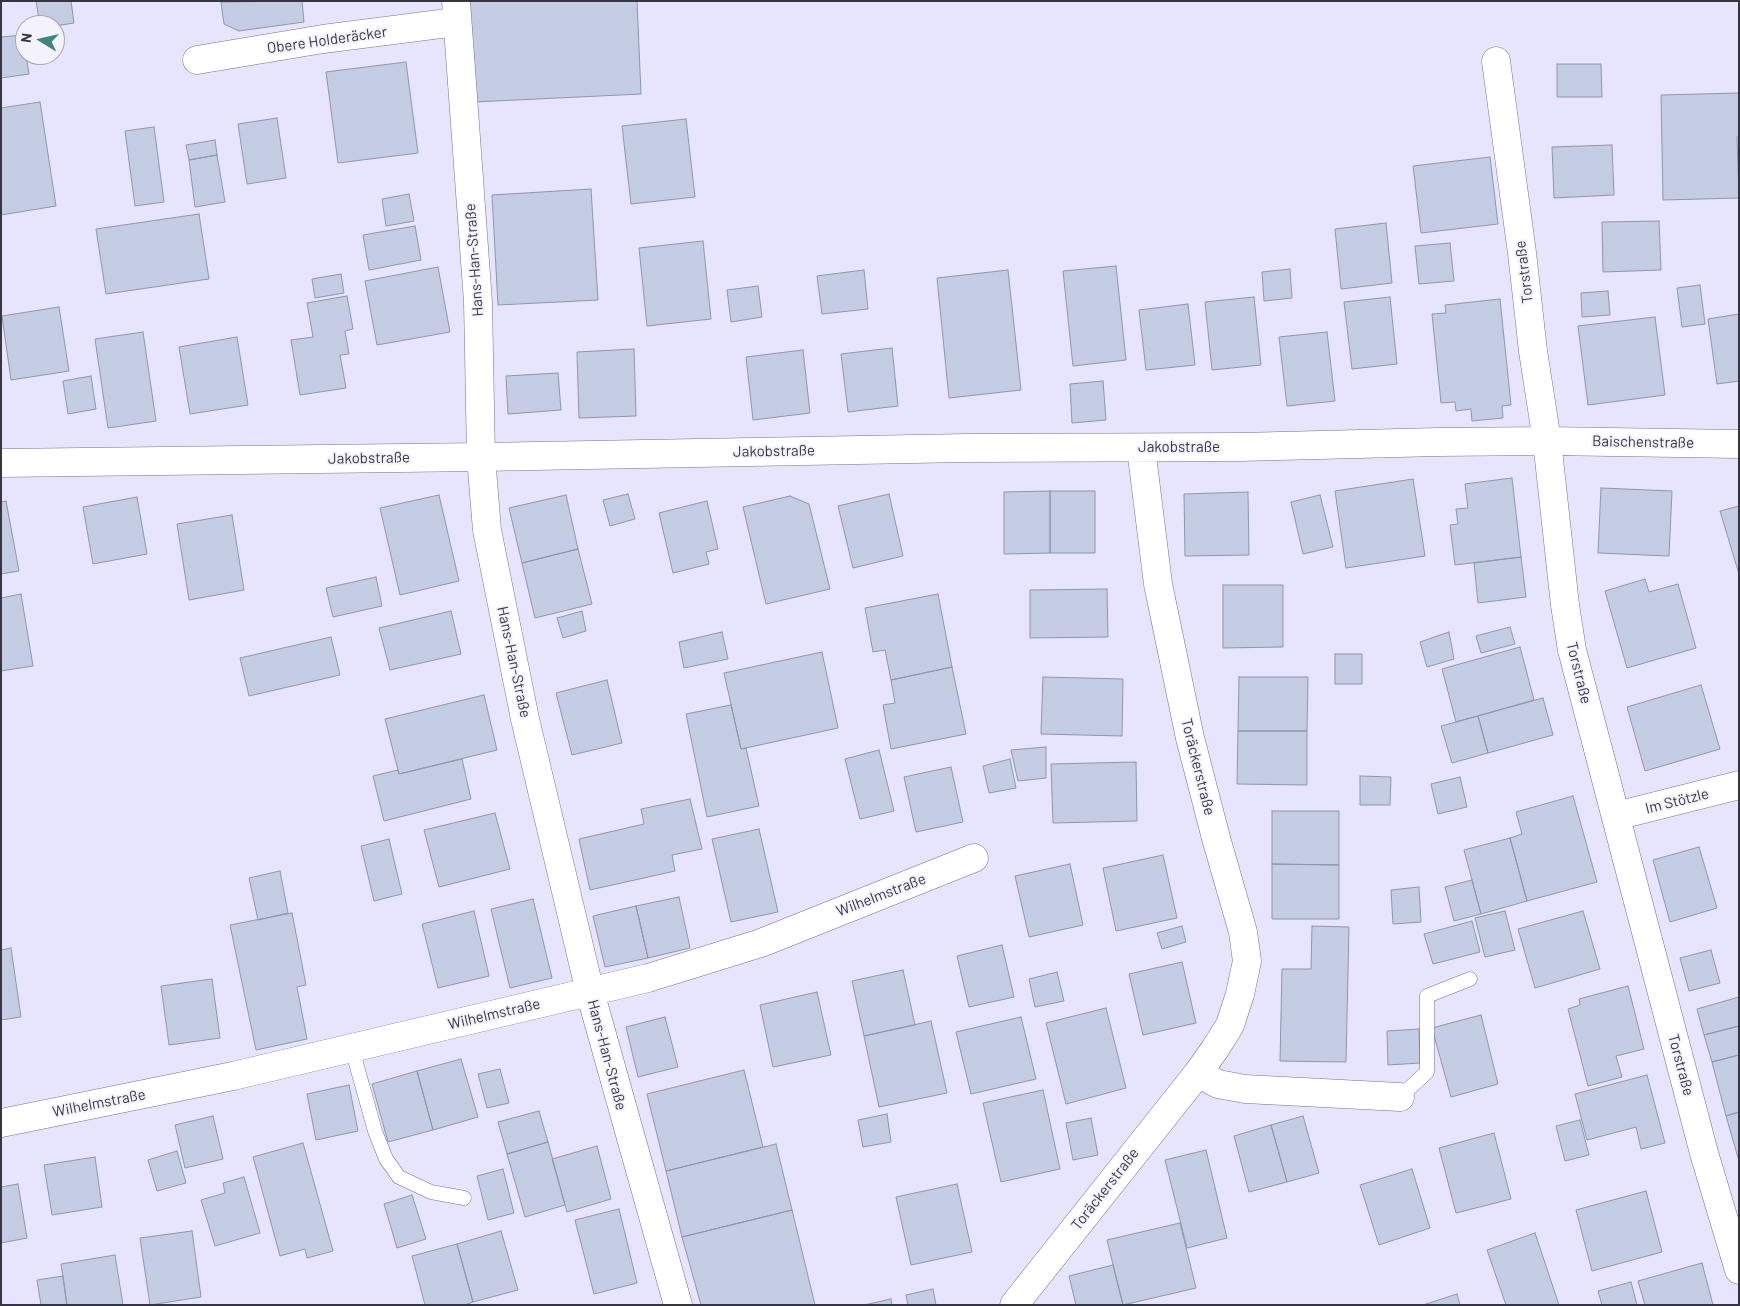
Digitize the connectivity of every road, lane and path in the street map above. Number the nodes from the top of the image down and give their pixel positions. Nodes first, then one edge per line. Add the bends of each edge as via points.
1 (456, 11) edge
2 (197, 60) dead end
3 (1496, 61) dead end
4 (1547, 441) junction
5 (1739, 444) edge
6 (1141, 448) junction
7 (481, 457) junction
8 (1, 462) edge
9 (1739, 785) edge
10 (1616, 816) junction
11 (974, 858) dead end
12 (1470, 979) dead end
13 (590, 992) junction
14 (352, 1048) junction
15 (1198, 1074) junction
16 (1400, 1097) joint
17 (1, 1123) edge
18 (464, 1198) dead end
19 (1739, 1270) edge
20 (678, 1305) edge
21 (1014, 1305) edge

1 - 2 street, Obere Holderäcker via 324,39
1 - 7 street, Hans-Han-Straße via 478,302
3 - 4 street, Torstraße
4 - 5 street, Baischenstraße
4 - 6 street, Jakobstraße
4 - 10 street, Torstraße via 1572,650
6 - 7 street, Jakobstraße via 937,448
6 - 15 street, Toräckerstraße via 1158,584 1190,738 1243,932 1247,962 1230,1025
7 - 8 street, Jakobstraße
7 - 13 street, Hans-Han-Straße via 487,530 503,612
9 - 10 street, Im Stötzle
10 - 19 street, Torstraße via 1704,1153
11 - 13 street, Wilhelmstraße via 761,943 648,978
12 - 16 lane via 1426,996 1427,1072
13 - 14 street, Wilhelmstraße
13 - 20 street, Hans-Han-Straße
14 - 17 street, Wilhelmstraße
14 - 18 lane via 375,1131 386,1159 399,1177 431,1192
15 - 16 street via 1218,1084 1245,1089
15 - 21 street, Toräckerstraße

